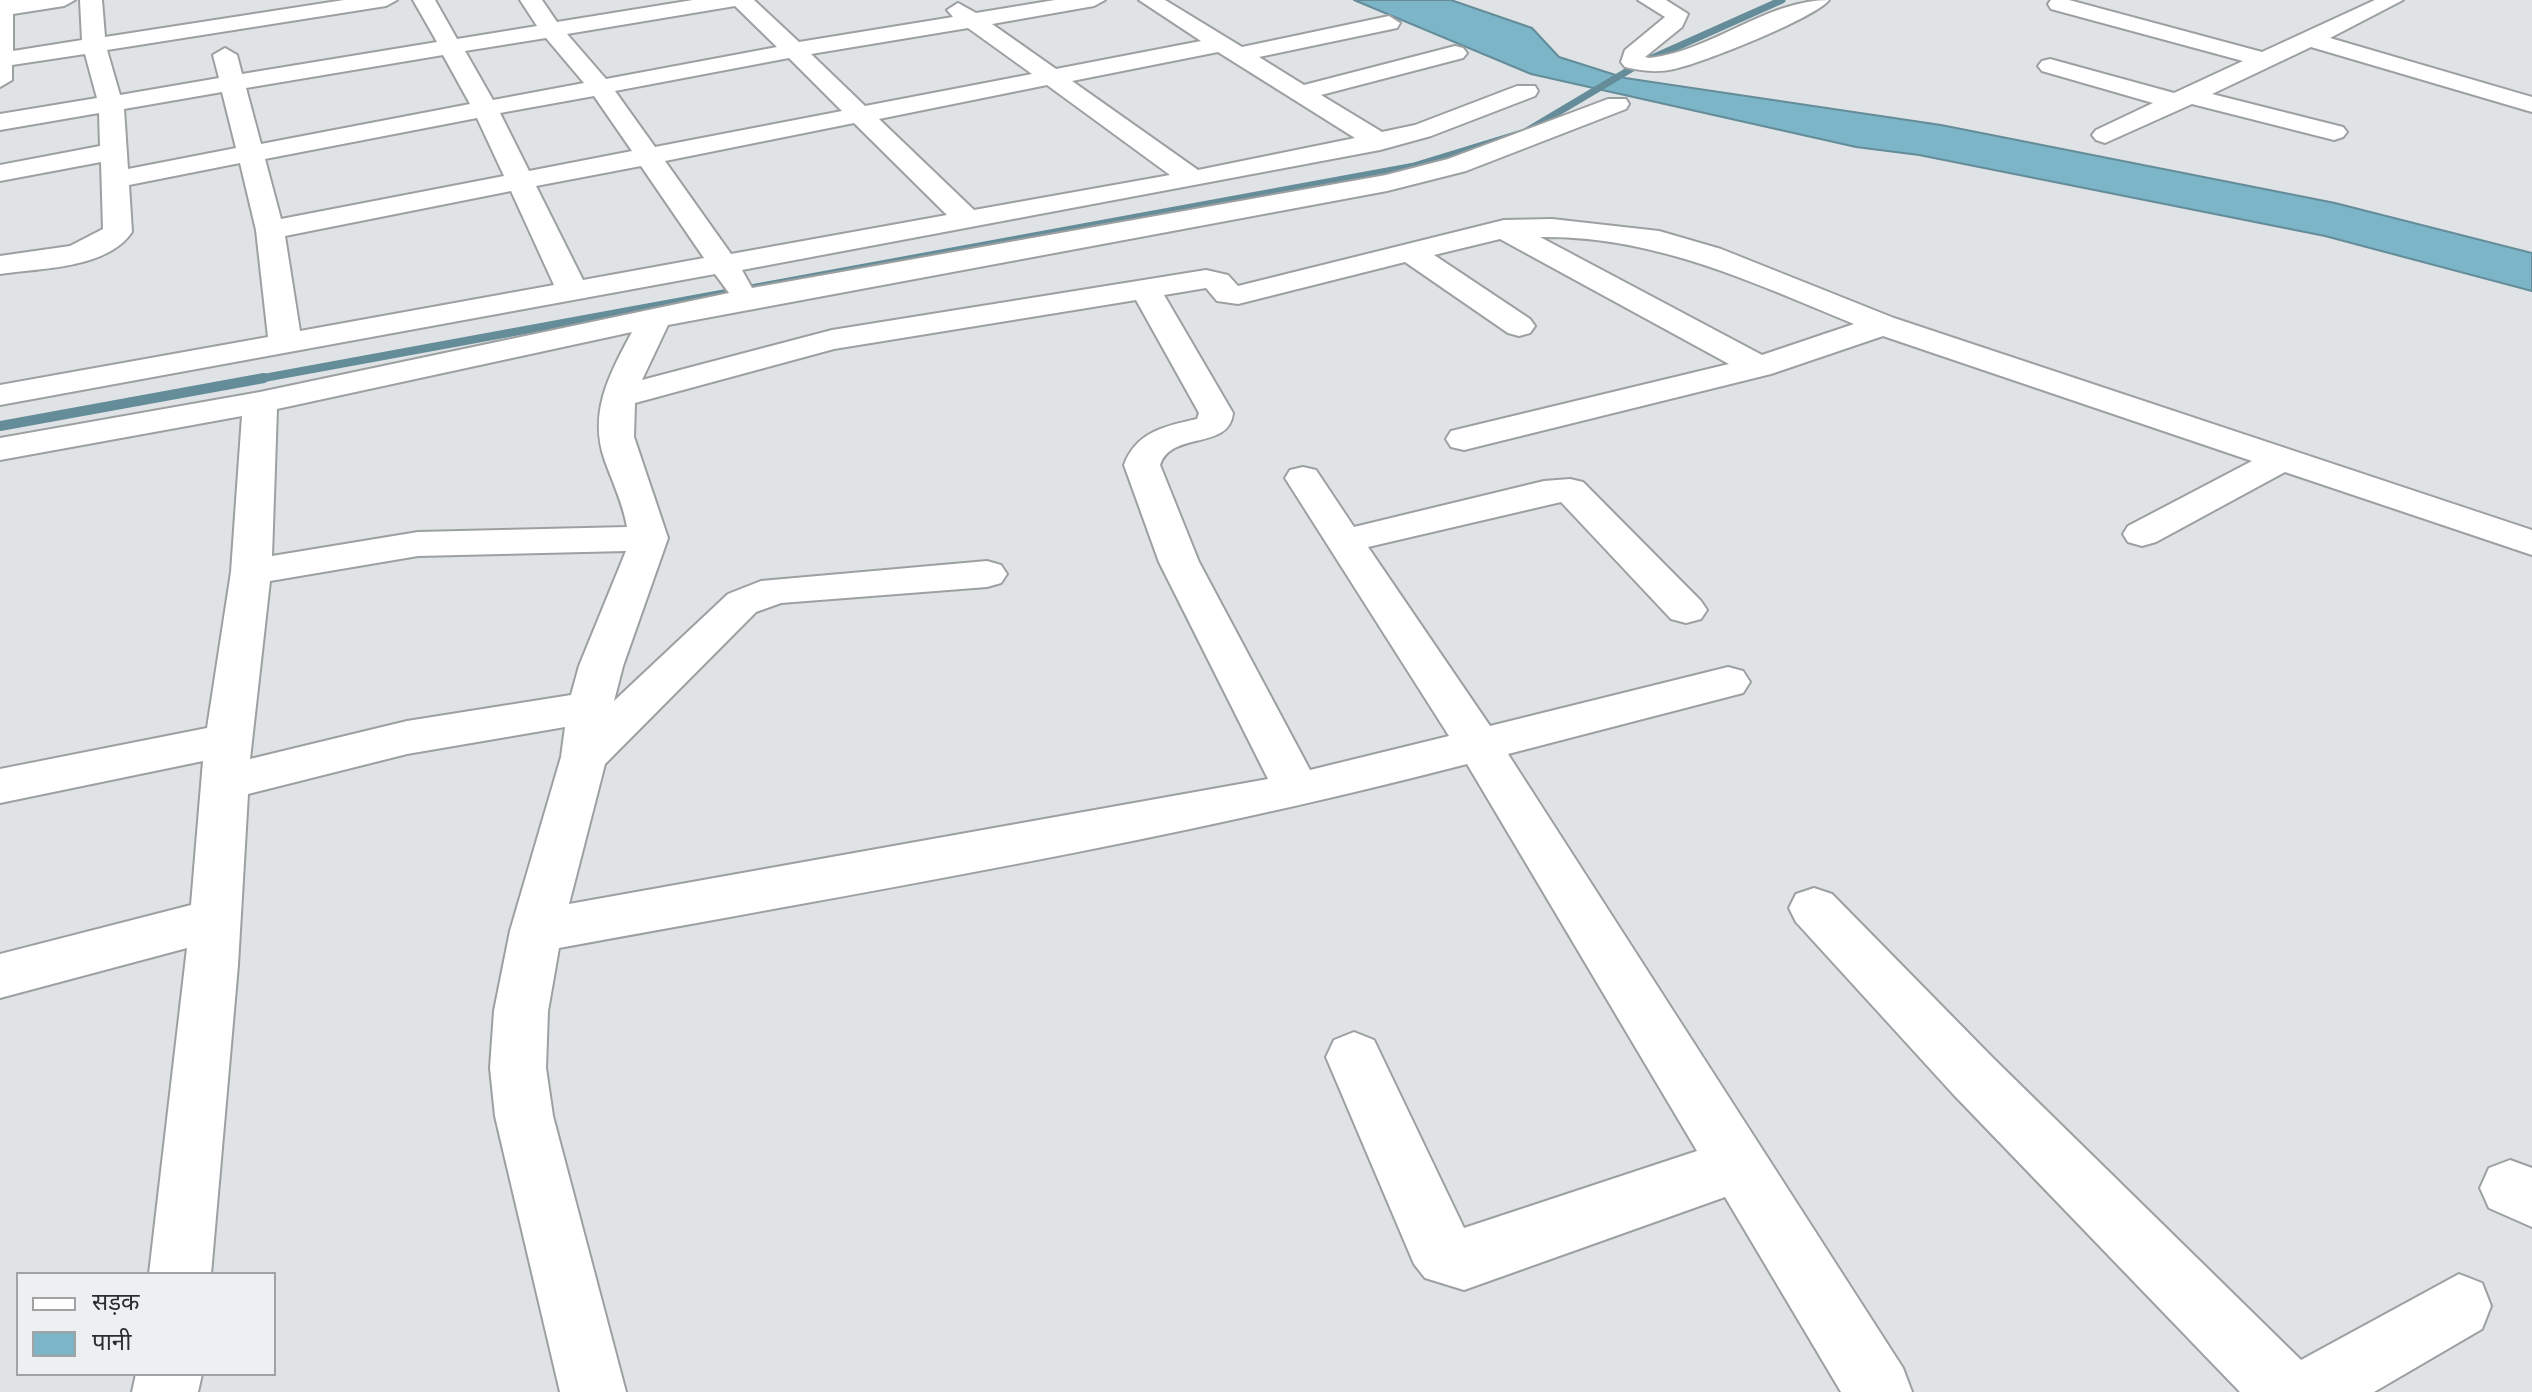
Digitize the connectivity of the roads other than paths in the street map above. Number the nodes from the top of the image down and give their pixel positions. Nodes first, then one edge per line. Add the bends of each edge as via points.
1 (64, 0) edge
2 (91, 0) edge
3 (211, 0) edge
4 (386, 0) edge
5 (424, 0) edge
6 (531, 0) edge
7 (732, 0) edge
8 (742, 0) edge
9 (944, 0) edge
10 (1094, 0) edge
11 (1649, 0) edge
12 (1818, 0) edge
13 (2392, 0) edge
14 (1189, 3) dead end
15 (1156, 4) edge
16 (2059, 4) dead end
17 (2, 6) edge
18 (972, 20) junction
19 (1389, 23) dead end
20 (220, 26) junction
21 (551, 30) junction
22 (2309, 39) junction
23 (94, 45) junction
24 (449, 47) junction
25 (1232, 49) junction
26 (795, 50) junction
27 (1455, 53) dead end
28 (2260, 59) junction
29 (0, 60) edge
30 (2050, 66) dead end
31 (2529, 75) dead end
32 (1051, 77) junction
33 (0, 80) edge
34 (229, 82) junction
35 (600, 87) junction
36 (1526, 91) dead end
37 (1304, 92) junction
38 (2493, 93) junction
39 (2180, 98) junction
40 (111, 104) junction
41 (1617, 104) dead end
42 (2532, 105) edge
43 (485, 108) junction
44 (859, 113) junction
45 (0, 122) edge
46 (2334, 132) dead end
47 (2105, 135) dead end
48 (1380, 142) junction
49 (249, 154) junction
50 (645, 156) junction
51 (114, 166) junction
52 (0, 173) edge
53 (1193, 179) junction
54 (520, 181) junction
55 (966, 218) junction
56 (1504, 229) junction
57 (270, 230) junction
58 (1410, 252) junction
59 (0, 265) edge
60 (736, 284) junction
61 (1145, 289) junction
62 (573, 292) junction
63 (656, 317) junction
64 (1883, 325) junction
65 (1519, 326) dead end
66 (285, 342) junction
67 (1759, 367) junction
68 (0, 395) edge
69 (620, 396) junction
70 (260, 402) junction
71 (1464, 439) dead end
72 (0, 449) edge
73 (2283, 459) junction
74 (1303, 478) dead end
75 (2142, 534) dead end
76 (649, 538) junction
77 (1344, 541) junction
78 (2532, 543) edge
79 (251, 572) junction
80 (987, 574) dead end
81 (1686, 610) dead end
82 (1728, 682) dead end
83 (590, 709) junction
84 (1480, 747) junction
85 (584, 757) junction
86 (227, 761) junction
87 (0, 786) edge
88 (1297, 791) junction
89 (1814, 908) dead end
90 (214, 920) junction
91 (536, 931) junction
92 (0, 976) edge
93 (1354, 1057) dead end
94 (1740, 1164) junction
95 (180, 1272) edge
96 (2459, 1306) dead end
97 (1867, 1389) edge
98 (593, 1392) edge
99 (2286, 1392) edge
100 (2310, 1392) edge

1 - 17 street
2 - 23 street
3 - 20 street
4 - 20 street
5 - 24 street
6 - 21 street
7 - 21 street
8 - 26 street
9 - 18 street
10 - 18 street
11 - 12 street via 1677,19 1633,55 1637,63 1656,67 1683,62
13 - 22 street
14 - 15 street
15 - 25 street
16 - 28 street
17 - 29 street
18 - 26 street
18 - 32 street
19 - 25 street
20 - 23 street
20 - 34 street
21 - 24 street
21 - 35 street
22 - 28 street
22 - 38 street
23 - 29 street
23 - 40 street
24 - 34 street
24 - 43 street
25 - 32 street
25 - 37 street
26 - 35 street
26 - 44 street
27 - 37 street
28 - 39 street
29 - 33 street
30 - 39 street
31 - 38 street
32 - 44 street
32 - 53 street
34 - 40 street
34 - 49 street
35 - 43 street
35 - 50 street
36 - 48 street
37 - 48 street
38 - 42 street
39 - 46 street
39 - 47 street
40 - 45 street
40 - 51 street
41 - 60 street via 1470,161 1387,183
43 - 49 street
43 - 54 street
44 - 50 street
44 - 55 street
48 - 53 street
49 - 51 street
49 - 57 street
50 - 54 street
50 - 60 street
51 - 52 street
51 - 59 street via 118,232 84,250
53 - 55 street
54 - 57 street
54 - 62 street
55 - 60 street
56 - 58 street
56 - 64 street via 1585,231 1682,245
56 - 67 street
57 - 66 street
58 - 61 street via 1238,295 1228,294 1213,279
58 - 65 street
60 - 62 street
60 - 63 street
61 - 69 street via 832,340
61 - 88 street via 1216,413 1209,427 1154,443 1142,465 1179,562
62 - 66 street
63 - 69 street
63 - 70 street
64 - 67 street
64 - 73 street
66 - 68 street
67 - 71 street
69 - 76 street via 618,440
70 - 72 street
70 - 79 street
73 - 75 street
73 - 78 street
74 - 77 street
76 - 79 street via 418,544
76 - 83 street
77 - 81 street via 1570,490
77 - 84 street
79 - 86 street
80 - 85 street via 756,595
82 - 84 street
83 - 85 street
83 - 86 street
84 - 88 street
84 - 94 street
85 - 91 street
86 - 87 street
86 - 90 street
88 - 91 street
89 - 99 street
90 - 92 street
90 - 95 street
91 - 98 street via 521,1011 518,1068 524,1116
93 - 94 street via 1436,1243 1447,1256 1464,1259
94 - 97 street
96 - 100 street

